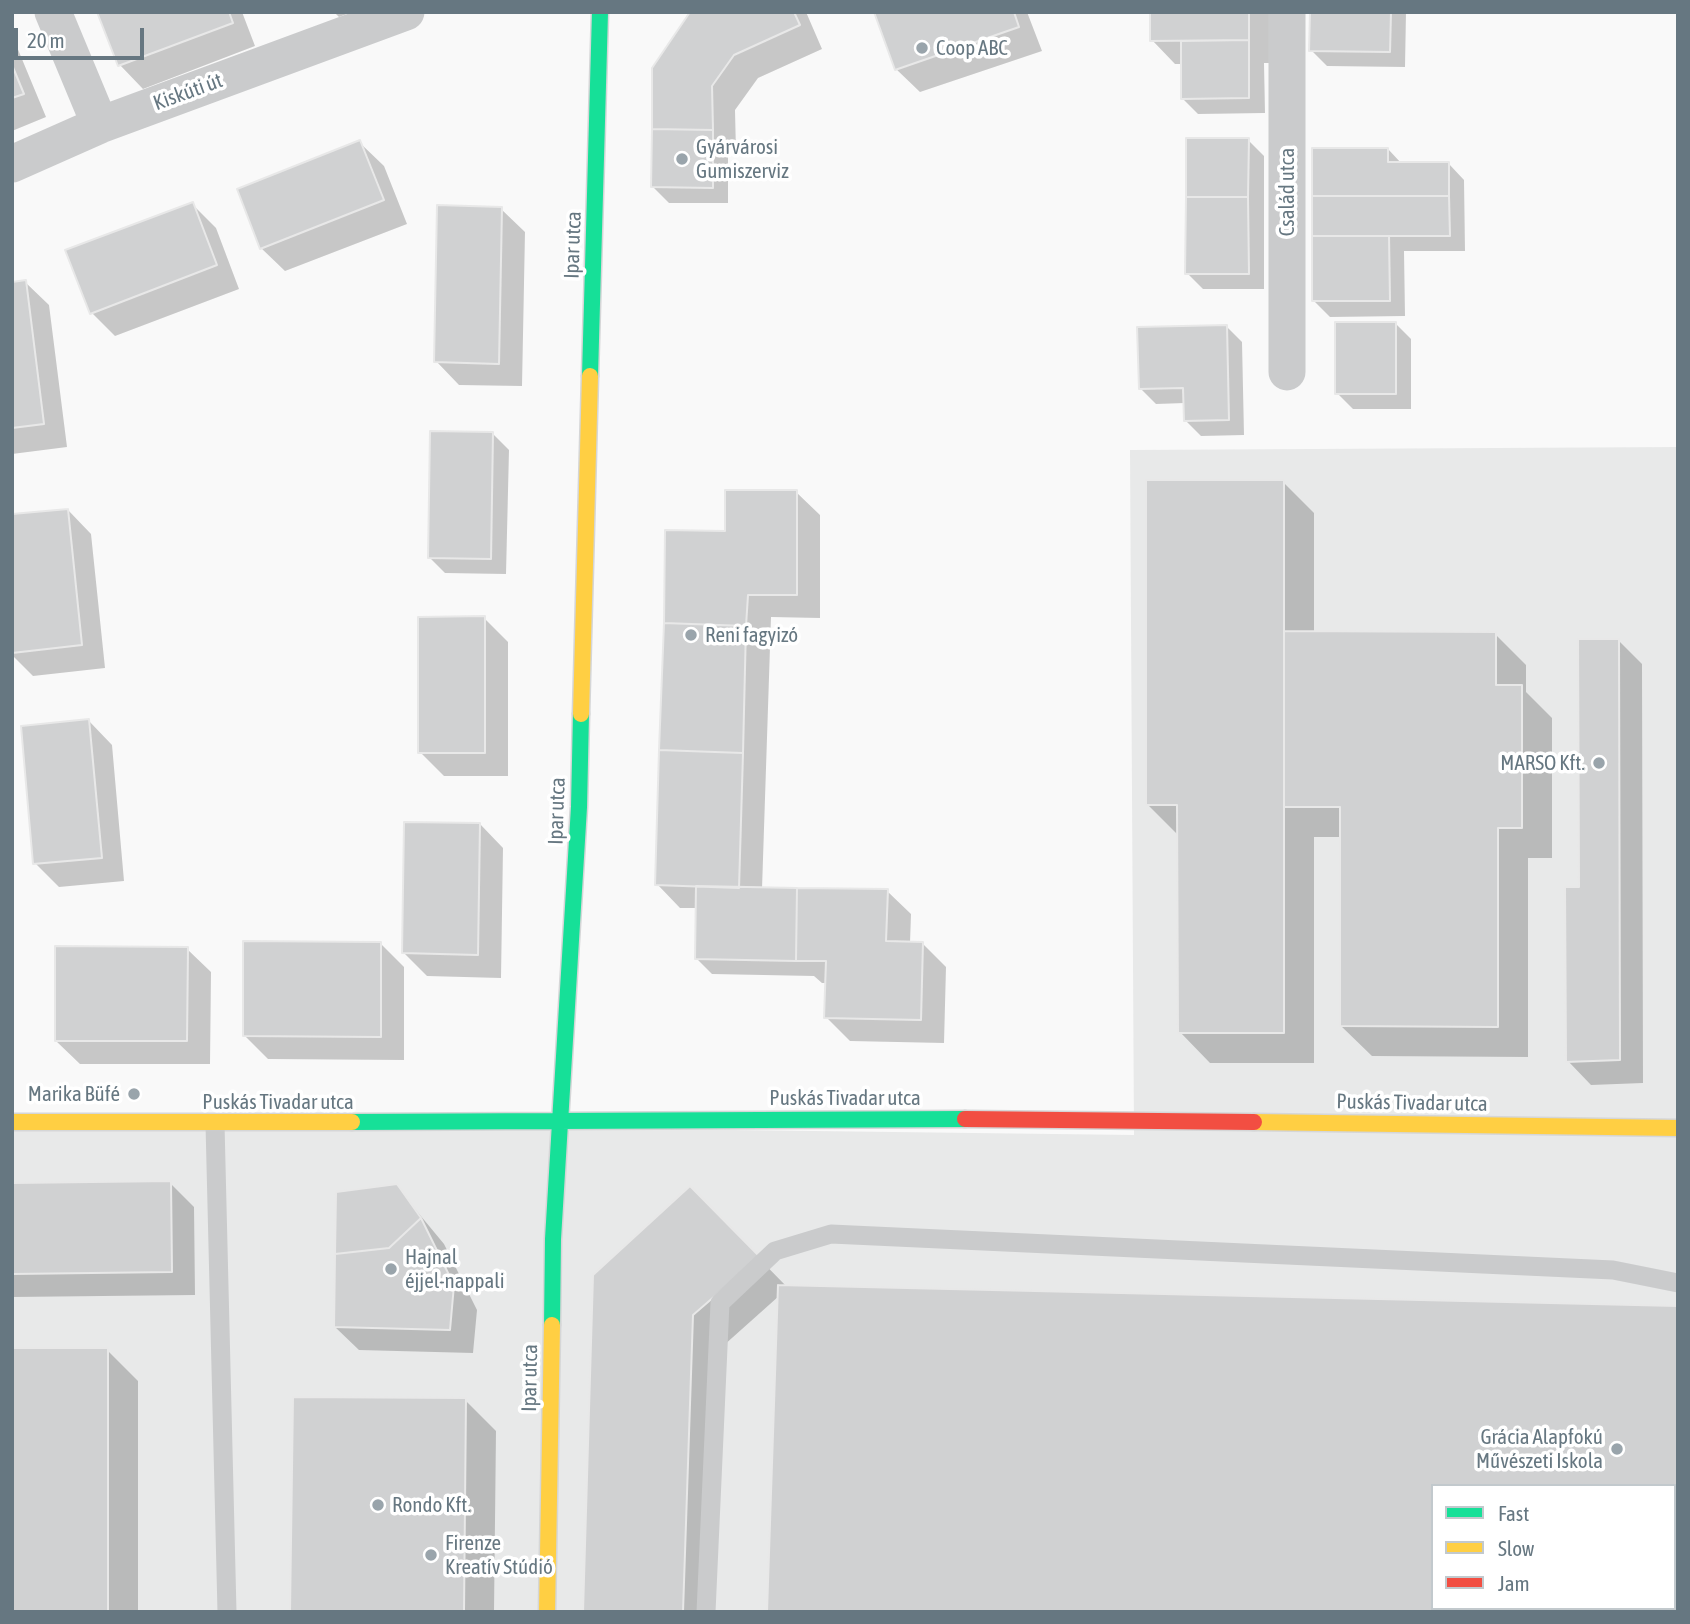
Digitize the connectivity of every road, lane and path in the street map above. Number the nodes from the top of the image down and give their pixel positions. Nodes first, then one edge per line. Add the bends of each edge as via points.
1 (53, 12) edge
2 (600, 12) edge
3 (1287, 12) edge
4 (397, 14) edge
5 (100, 125) junction
6 (12, 164) edge
7 (1287, 372) dead end
8 (12, 1122) edge
9 (561, 1122) junction
10 (215, 1124) junction
11 (1678, 1128) edge
12 (1678, 1283) edge
13 (227, 1612) edge
14 (547, 1612) edge
15 (706, 1612) edge

1 - 5 street
2 - 9 street, Ipar utca via 579,807
3 - 7 street, Család utca
4 - 5 street, Kiskúti út
5 - 6 street, Kiskúti út
8 - 10 street, Puskás Tivadar utca
9 - 10 street, Puskás Tivadar utca
9 - 11 street, Puskás Tivadar utca via 1072,1119
9 - 14 street, Ipar utca via 553,1239
10 - 13 lane
12 - 15 lane via 1613,1270 831,1234 775,1251 720,1303

